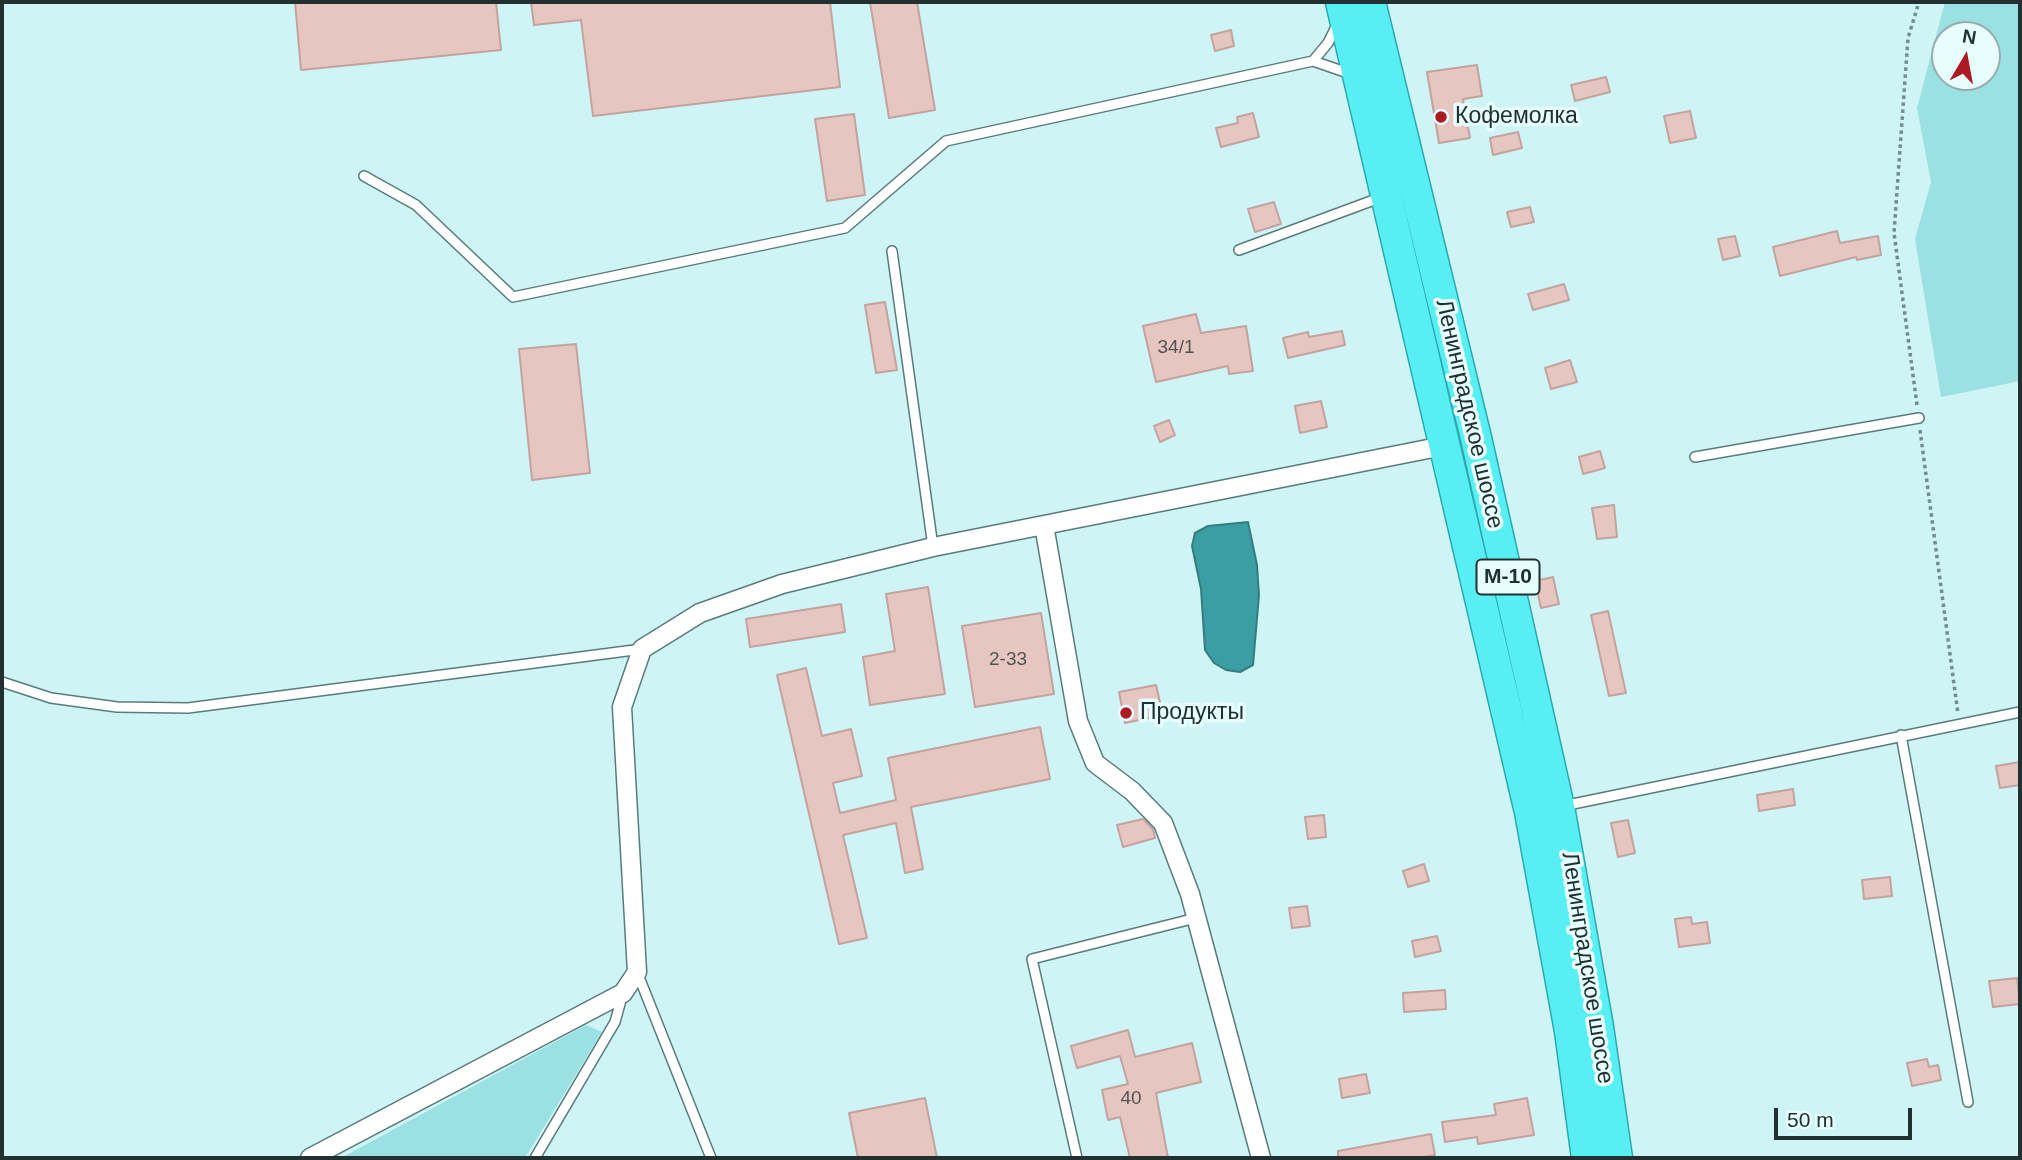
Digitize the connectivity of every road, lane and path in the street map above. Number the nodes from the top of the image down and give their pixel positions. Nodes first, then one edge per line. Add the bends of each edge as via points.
1 (1919, 2) edge
2 (1351, 4) edge
3 (1313, 61) junction
4 (1358, 79) junction
5 (364, 176) dead end
6 (1385, 196) junction
7 (1239, 250) dead end
8 (892, 251) dead end
9 (1919, 418) junction
10 (1443, 446) junction
11 (1695, 457) dead end
12 (1044, 525) junction
13 (933, 547) junction
14 (642, 649) junction
15 (2, 682) edge
16 (2020, 712) edge
17 (1959, 723) junction
18 (1901, 735) junction
19 (1559, 807) junction
20 (1196, 918) junction
21 (637, 972) junction
22 (623, 993) junction
23 (1968, 1102) dead end
24 (310, 1158) edge
25 (536, 1158) edge
26 (711, 1158) edge
27 (1077, 1158) edge
28 (1261, 1158) edge
29 (1587, 1158) edge
30 (1616, 1158) edge

1 - 9 path via 1908,38 1894,233
2 - 3 lane
2 - 4 highway, Ленинградское шоссе / М-10
2 - 19 highway, Ленинградское шоссе / М-10 via 1476,438
3 - 4 lane via 1346,70
3 - 5 lane via 946,141 845,228 513,297 416,205
4 - 6 highway, Ленинградское шоссе / М-10
6 - 7 lane
6 - 10 highway, Ленинградское шоссе / М-10
8 - 13 lane
9 - 11 lane
9 - 17 path
10 - 12 street
10 - 29 highway, Ленинградское шоссе / М-10 via 1530,812 1570,1031
12 - 13 street
12 - 20 street via 1078,720 1095,763 1163,823
13 - 14 street via 782,584 711,609
14 - 15 lane via 188,708 117,707 51,698
14 - 21 street via 622,707
16 - 17 lane
17 - 18 lane
18 - 19 lane
18 - 23 lane
19 - 30 highway, Ленинградское шоссе / М-10
20 - 27 lane via 1032,959
20 - 28 street
21 - 22 street
21 - 26 lane
22 - 24 street
22 - 25 lane via 615,1021

